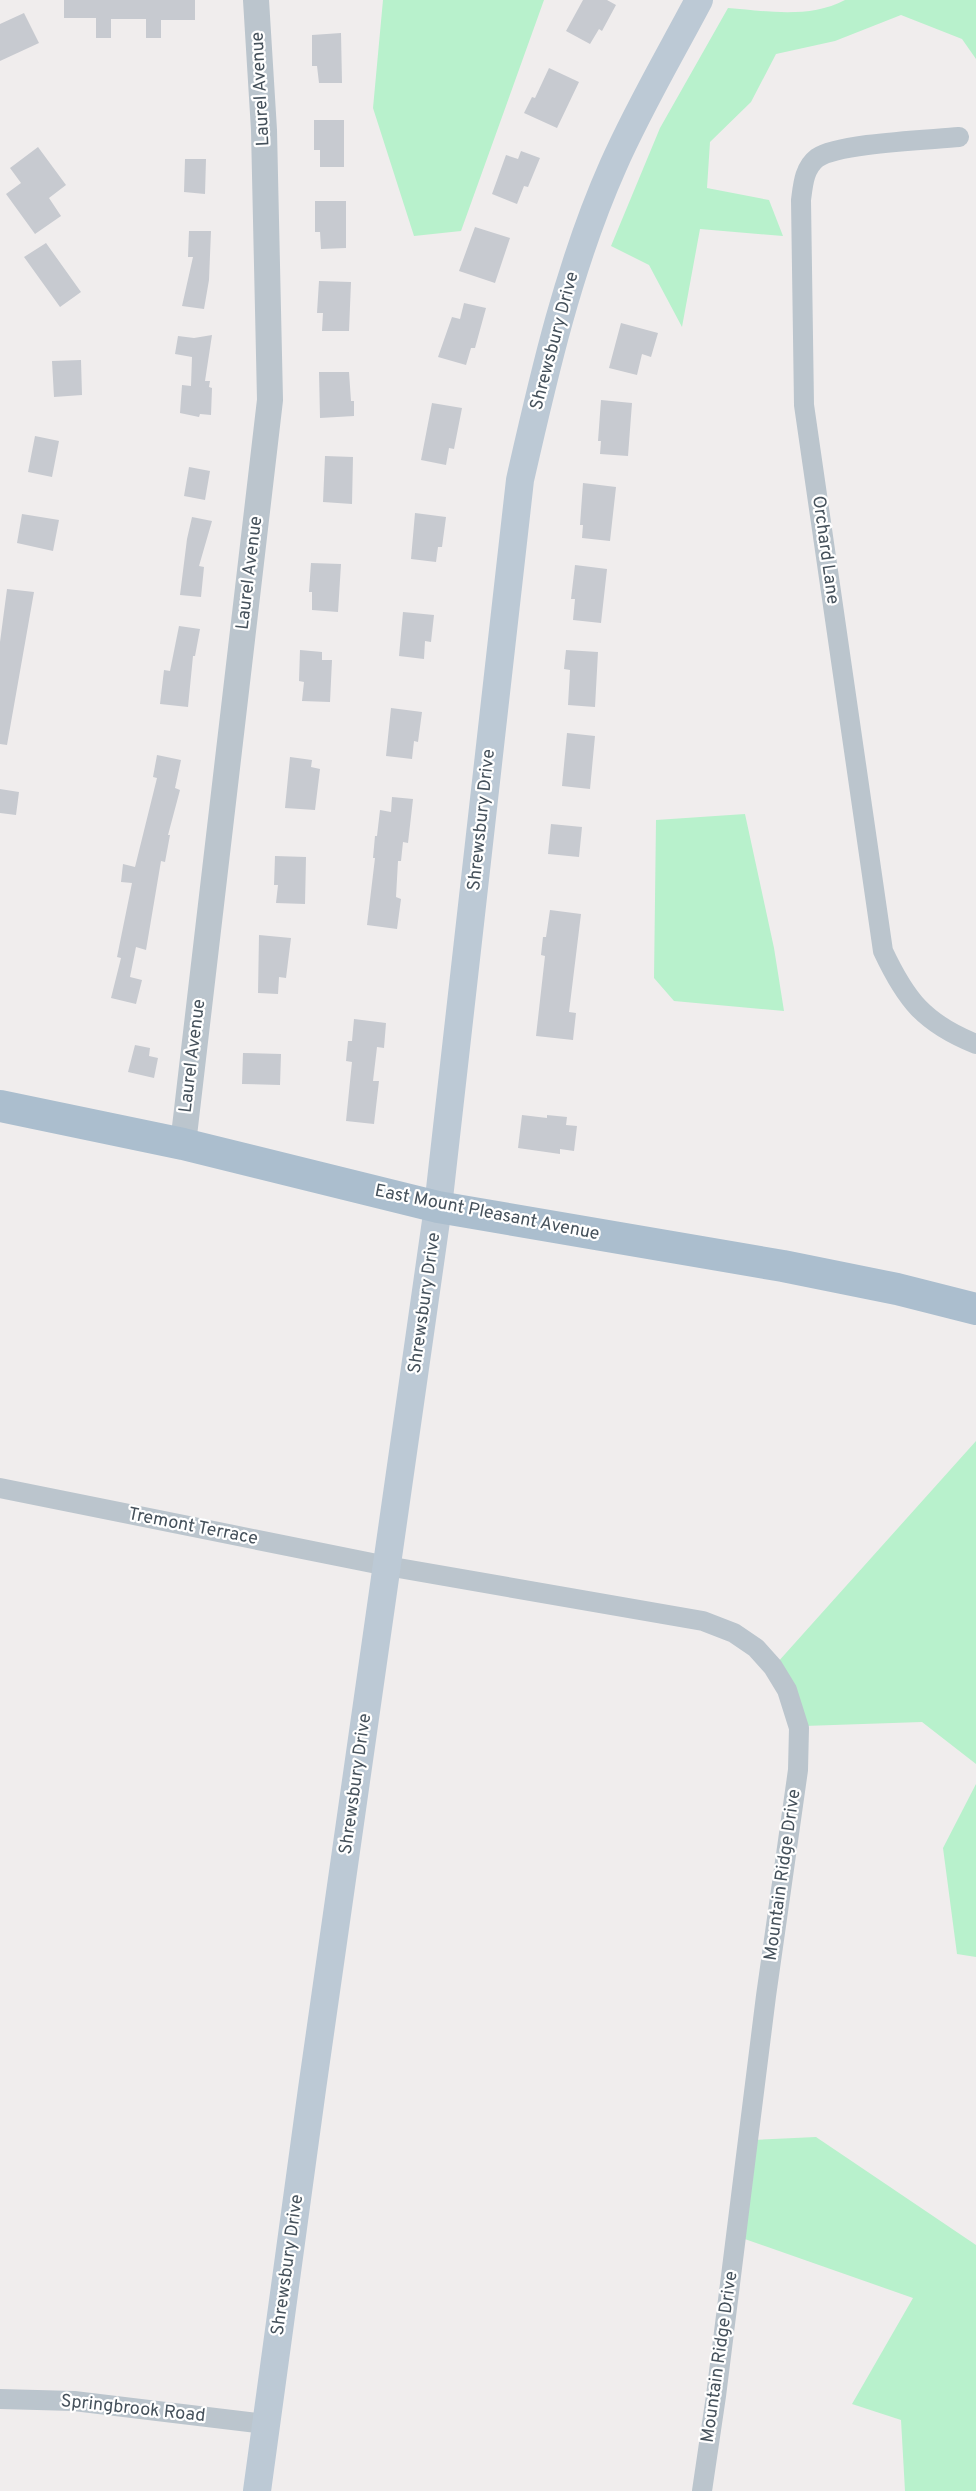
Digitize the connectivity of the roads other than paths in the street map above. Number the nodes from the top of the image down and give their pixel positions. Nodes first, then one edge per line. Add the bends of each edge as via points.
1 (256, 0) edge
2 (699, 0) edge
3 (959, 137) dead end
4 (976, 1044) edge
5 (0, 1106) edge
6 (183, 1144) junction
7 (438, 1207) junction
8 (976, 1309) edge
9 (0, 1488) edge
10 (387, 1566) junction
11 (0, 2399) edge
12 (265, 2424) junction
13 (257, 2491) edge
14 (702, 2491) edge

1 - 6 street, Laurel Avenue via 264,130 270,400
2 - 7 main road, Shrewsbury Drive via 626,139 580,248 520,480
3 - 4 street, Orchard Lane via 844,149 817,158 808,169 801,200 804,405 883,951 914,1005 958,1037
5 - 6 main road, East Mount Pleasant Avenue
6 - 7 main road, East Mount Pleasant Avenue
7 - 8 main road, East Mount Pleasant Avenue via 783,1266
7 - 10 main road, Shrewsbury Drive
9 - 10 street, Tremont Terrace
10 - 12 main road, Shrewsbury Drive
10 - 14 street, Mountain Ridge Drive via 703,1622 734,1633 756,1648 787,1690 799,1728 798,1770
11 - 12 street, Springbrook Road via 74,2401
12 - 13 main road, Shrewsbury Drive

